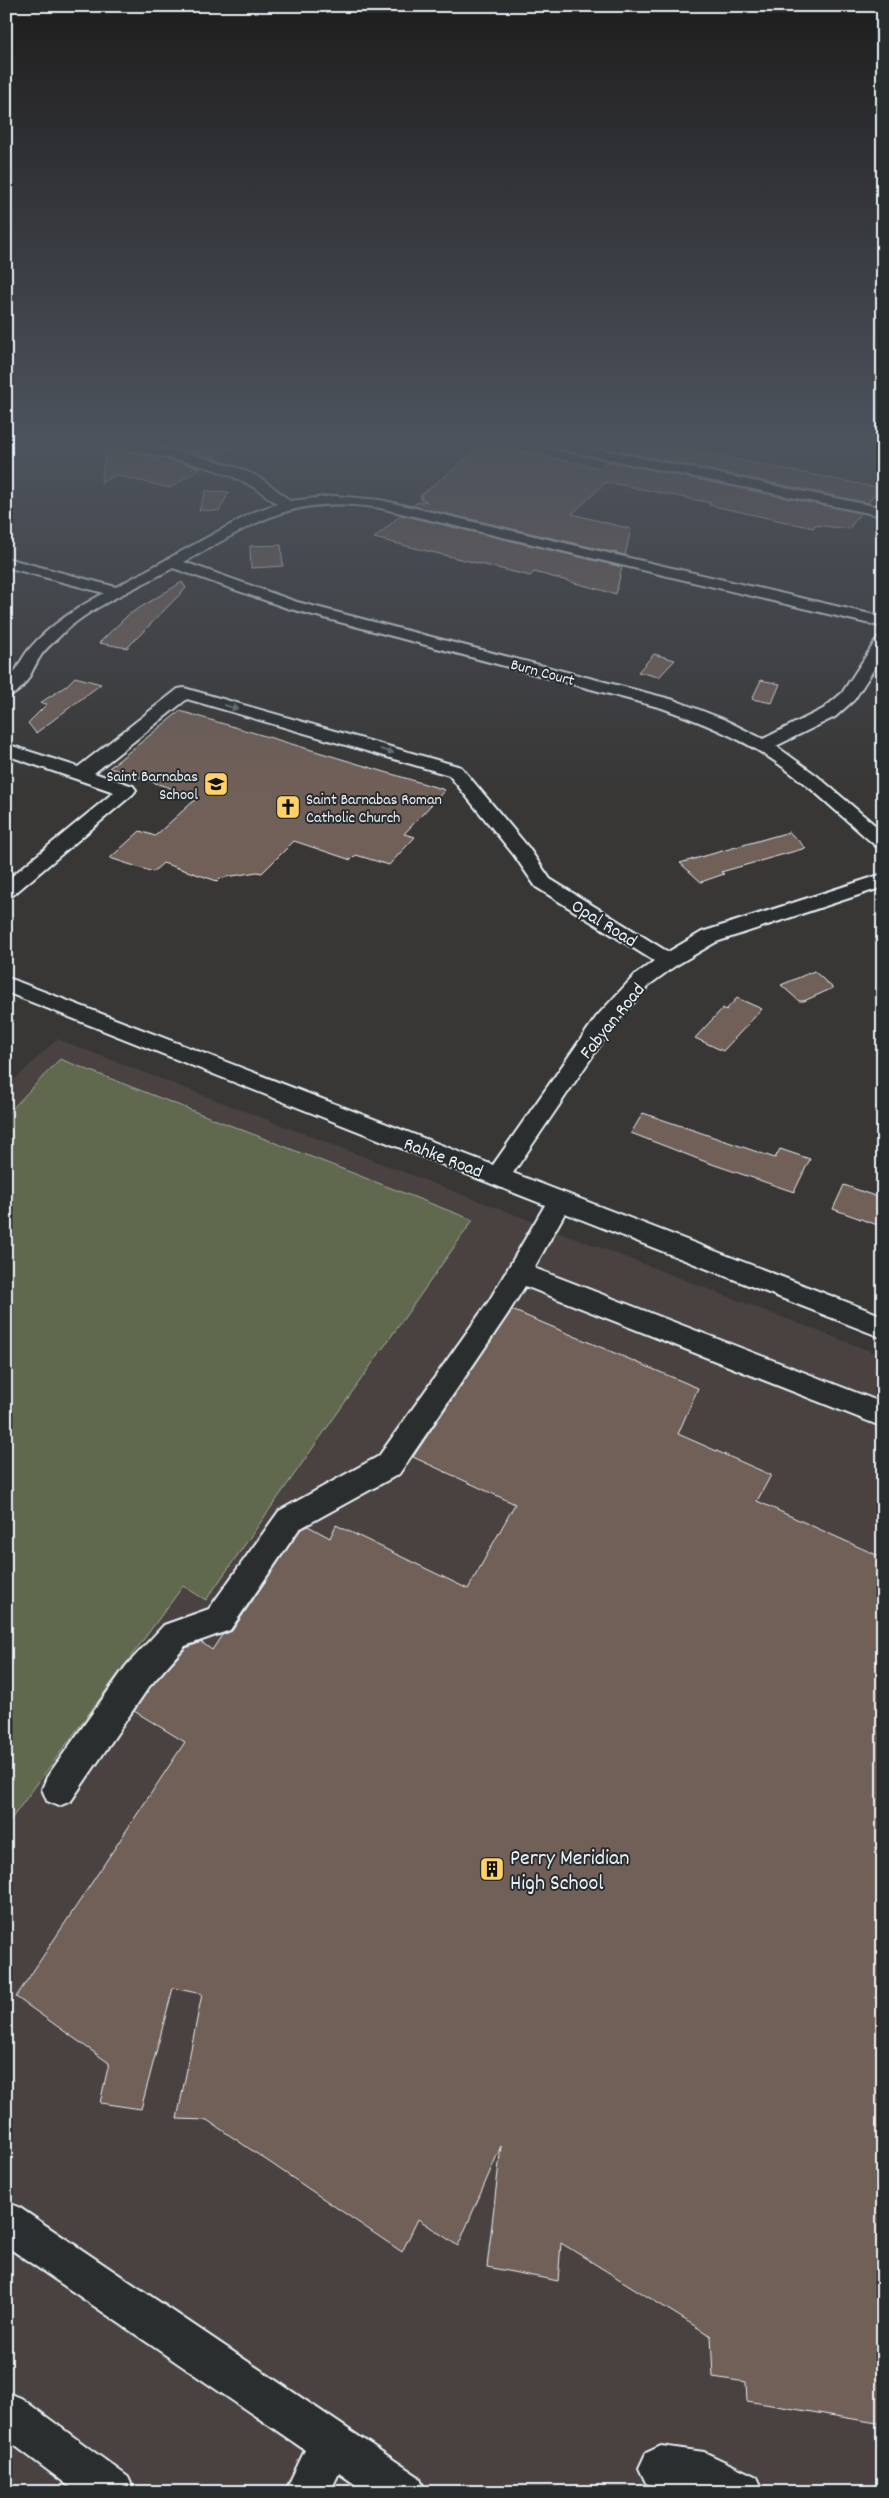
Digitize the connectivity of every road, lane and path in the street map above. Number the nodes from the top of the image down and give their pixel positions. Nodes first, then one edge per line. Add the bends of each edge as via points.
1 (180, 559) edge
2 (613, 559) edge
3 (6, 562) edge
4 (172, 563) junction
5 (117, 592) junction
6 (883, 622) edge
7 (883, 642) edge
8 (6, 692) edge
9 (764, 746) junction
10 (6, 749) edge
11 (81, 774) junction
12 (883, 842) edge
13 (883, 880) edge
14 (6, 890) edge
15 (668, 961) junction
16 (6, 984) edge
17 (497, 1177) junction
18 (559, 1201) junction
19 (519, 1273) junction
20 (883, 1328) edge
21 (883, 1415) edge
22 (59, 1789) dead end
23 (6, 2222) edge
24 (6, 2413) edge
25 (331, 2442) junction
26 (660, 2468) dead end
27 (113, 2492) edge
28 (308, 2492) edge
29 (404, 2492) edge
30 (742, 2492) edge

1 - 4 street
2 - 6 street
3 - 5 street
4 - 5 street
4 - 9 street, Burn Court via 292,605 668,704 718,722
5 - 8 street via 60,627 35,652 20,678
7 - 9 street via 848,696 829,713
9 - 12 street, Burn Court via 790,763
10 - 11 street
11 - 14 street via 127,790
11 -> 15 street, Opal Road via 184,693 455,770 543,883
13 - 15 street, Fabyan Road via 709,937
15 - 17 street, Fabyan Road via 642,980 605,1021
16 - 17 street, Rahke Road
17 - 18 street, Rahke Road
18 - 19 street
18 - 20 street, Rahke Road
19 - 21 street
19 - 22 street via 390,1465 289,1520 219,1620 175,1635 137,1677
23 - 25 street
24 - 27 street
25 - 28 street
25 - 29 street
26 - 30 street via 704,2474

